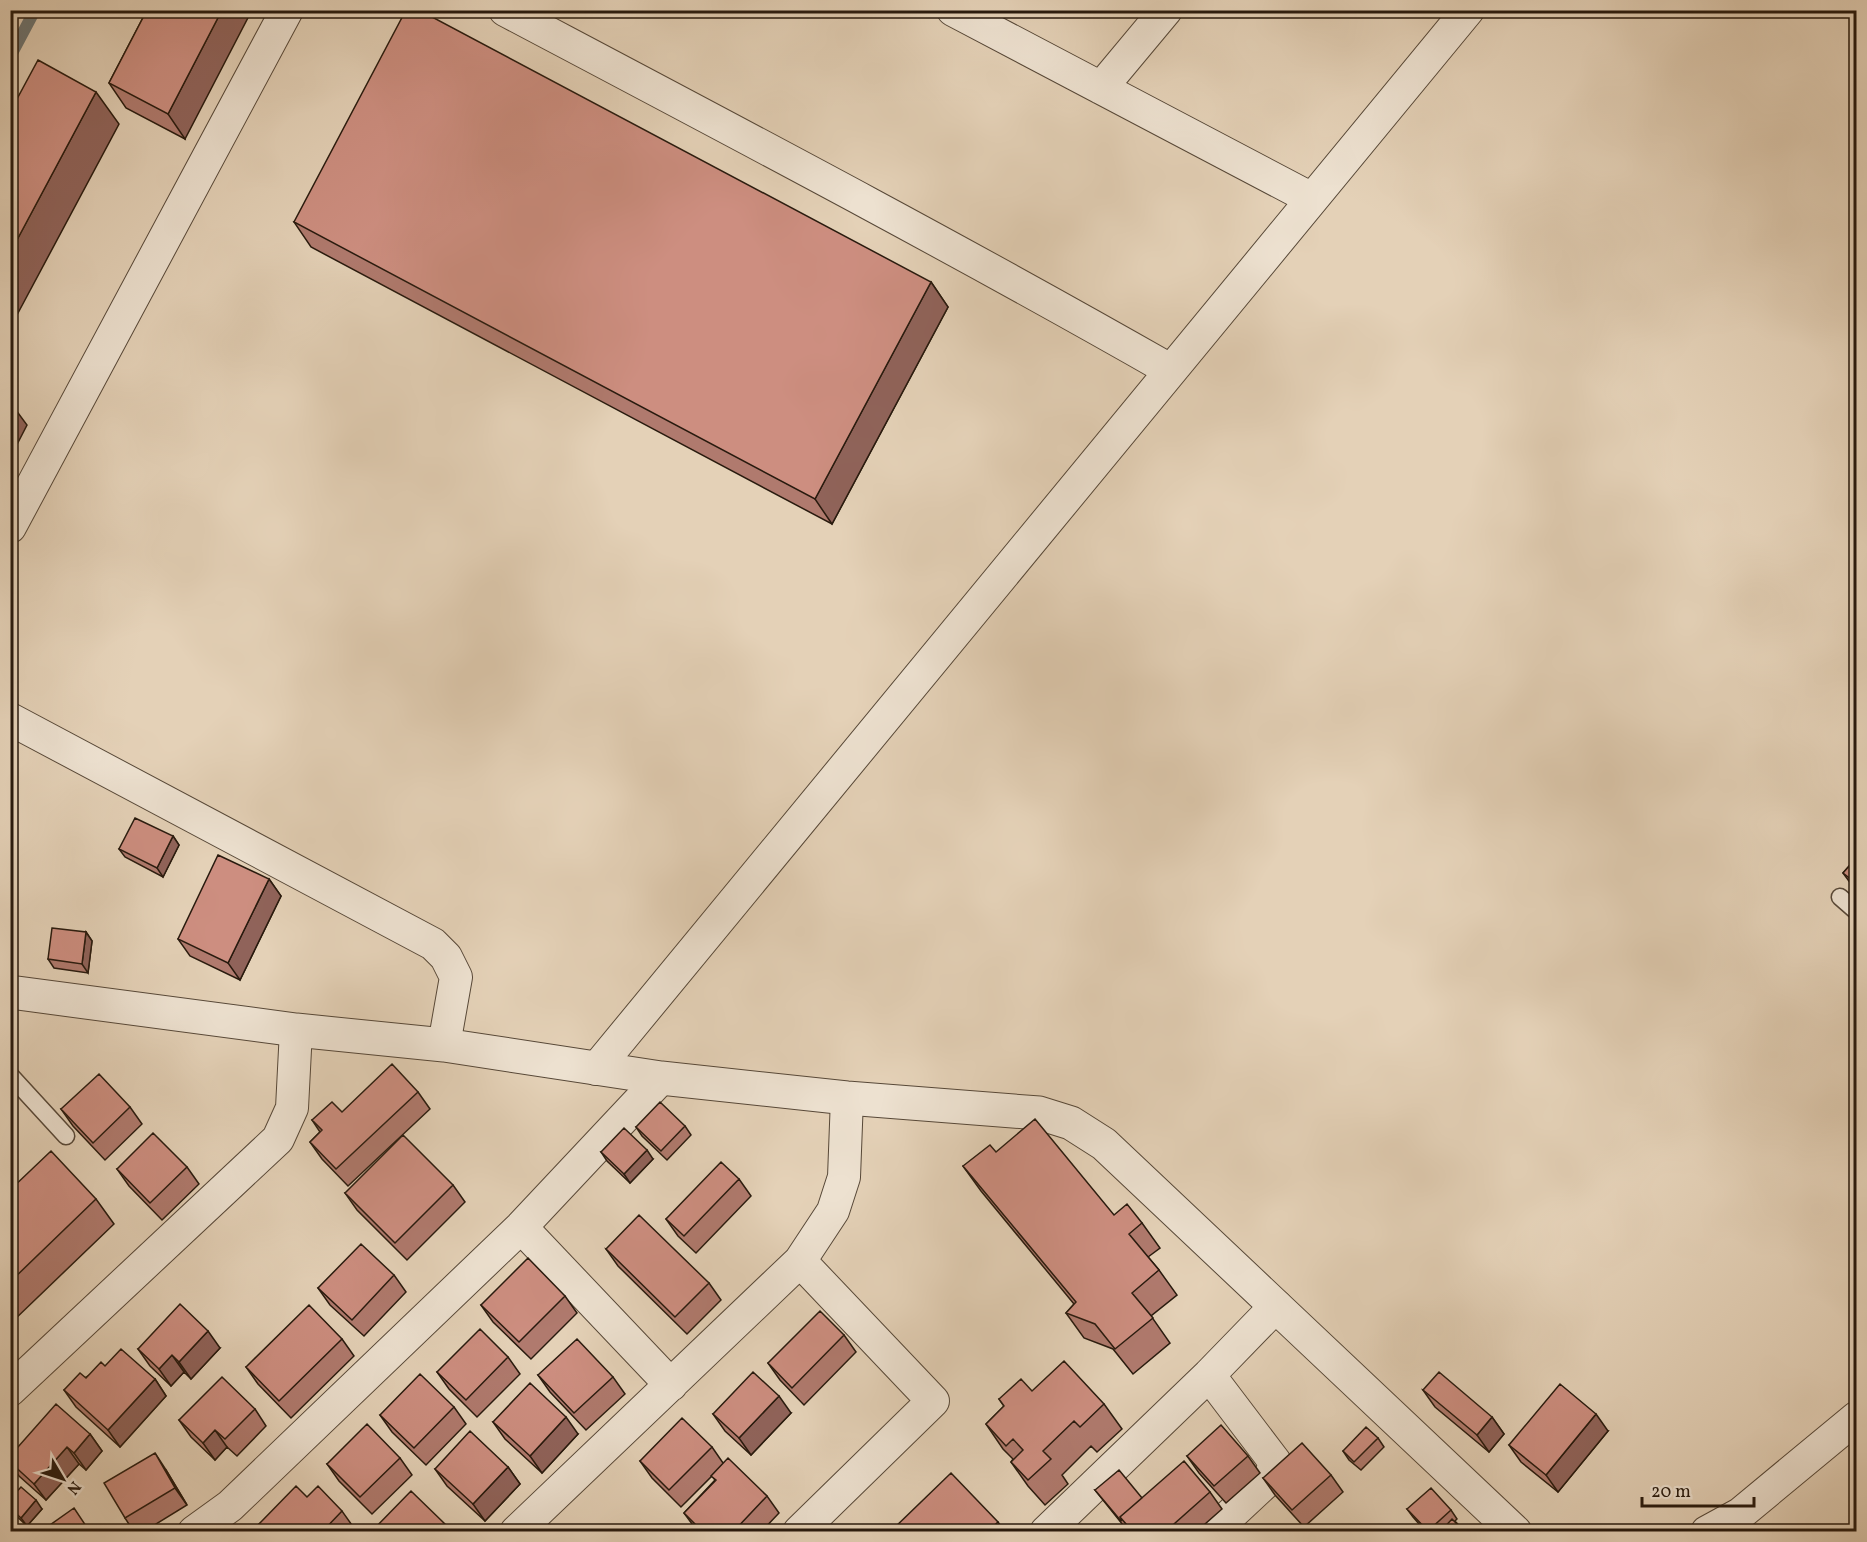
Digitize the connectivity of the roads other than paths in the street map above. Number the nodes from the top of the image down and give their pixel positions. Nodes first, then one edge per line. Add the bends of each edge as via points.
1 (286, 10) edge
2 (505, 10) edge
3 (953, 10) edge
4 (1166, 10) edge
5 (1468, 10) edge
6 (1101, 88) junction
7 (1312, 199) junction
8 (1170, 370) junction
9 (10, 527) edge
10 (10, 719) edge
11 (1840, 897) dead end
12 (1857, 911) edge
13 (10, 992) edge
14 (296, 1030) junction
15 (444, 1045) junction
16 (596, 1069) junction
17 (10, 1075) edge
18 (661, 1078) junction
19 (847, 1098) junction
20 (66, 1136) edge
21 (521, 1227) junction
22 (800, 1261) junction
23 (1276, 1306) junction
24 (1209, 1375) junction
25 (14, 1381) edge
26 (671, 1385) junction
27 (1857, 1418) edge
28 (194, 1532) edge
29 (516, 1532) edge
30 (799, 1532) edge
31 (1046, 1532) edge
32 (1212, 1532) edge
33 (1515, 1532) edge
34 (1707, 1532) edge

1 - 9 street
2 - 8 street
3 - 6 street
4 - 6 street
5 - 7 street
6 - 7 street
7 - 8 street
8 - 16 street
10 - 15 street via 433,944 446,957 456,977
11 - 12 lane
13 - 14 street
14 - 15 street
14 - 25 street via 292,1108 278,1138
15 - 16 street
16 - 18 street
17 - 20 lane
18 - 19 street
18 - 21 street
19 - 22 street via 844,1177 833,1211
19 - 23 street via 1039,1113 1071,1123 1104,1144
21 - 26 street
21 - 28 street via 230,1506
22 - 26 street
22 - 30 street via 933,1401
23 - 24 street
23 - 33 street
24 - 31 street
24 - 32 street via 1275,1462 1270,1478
26 - 29 street
27 - 34 street via 1740,1514

